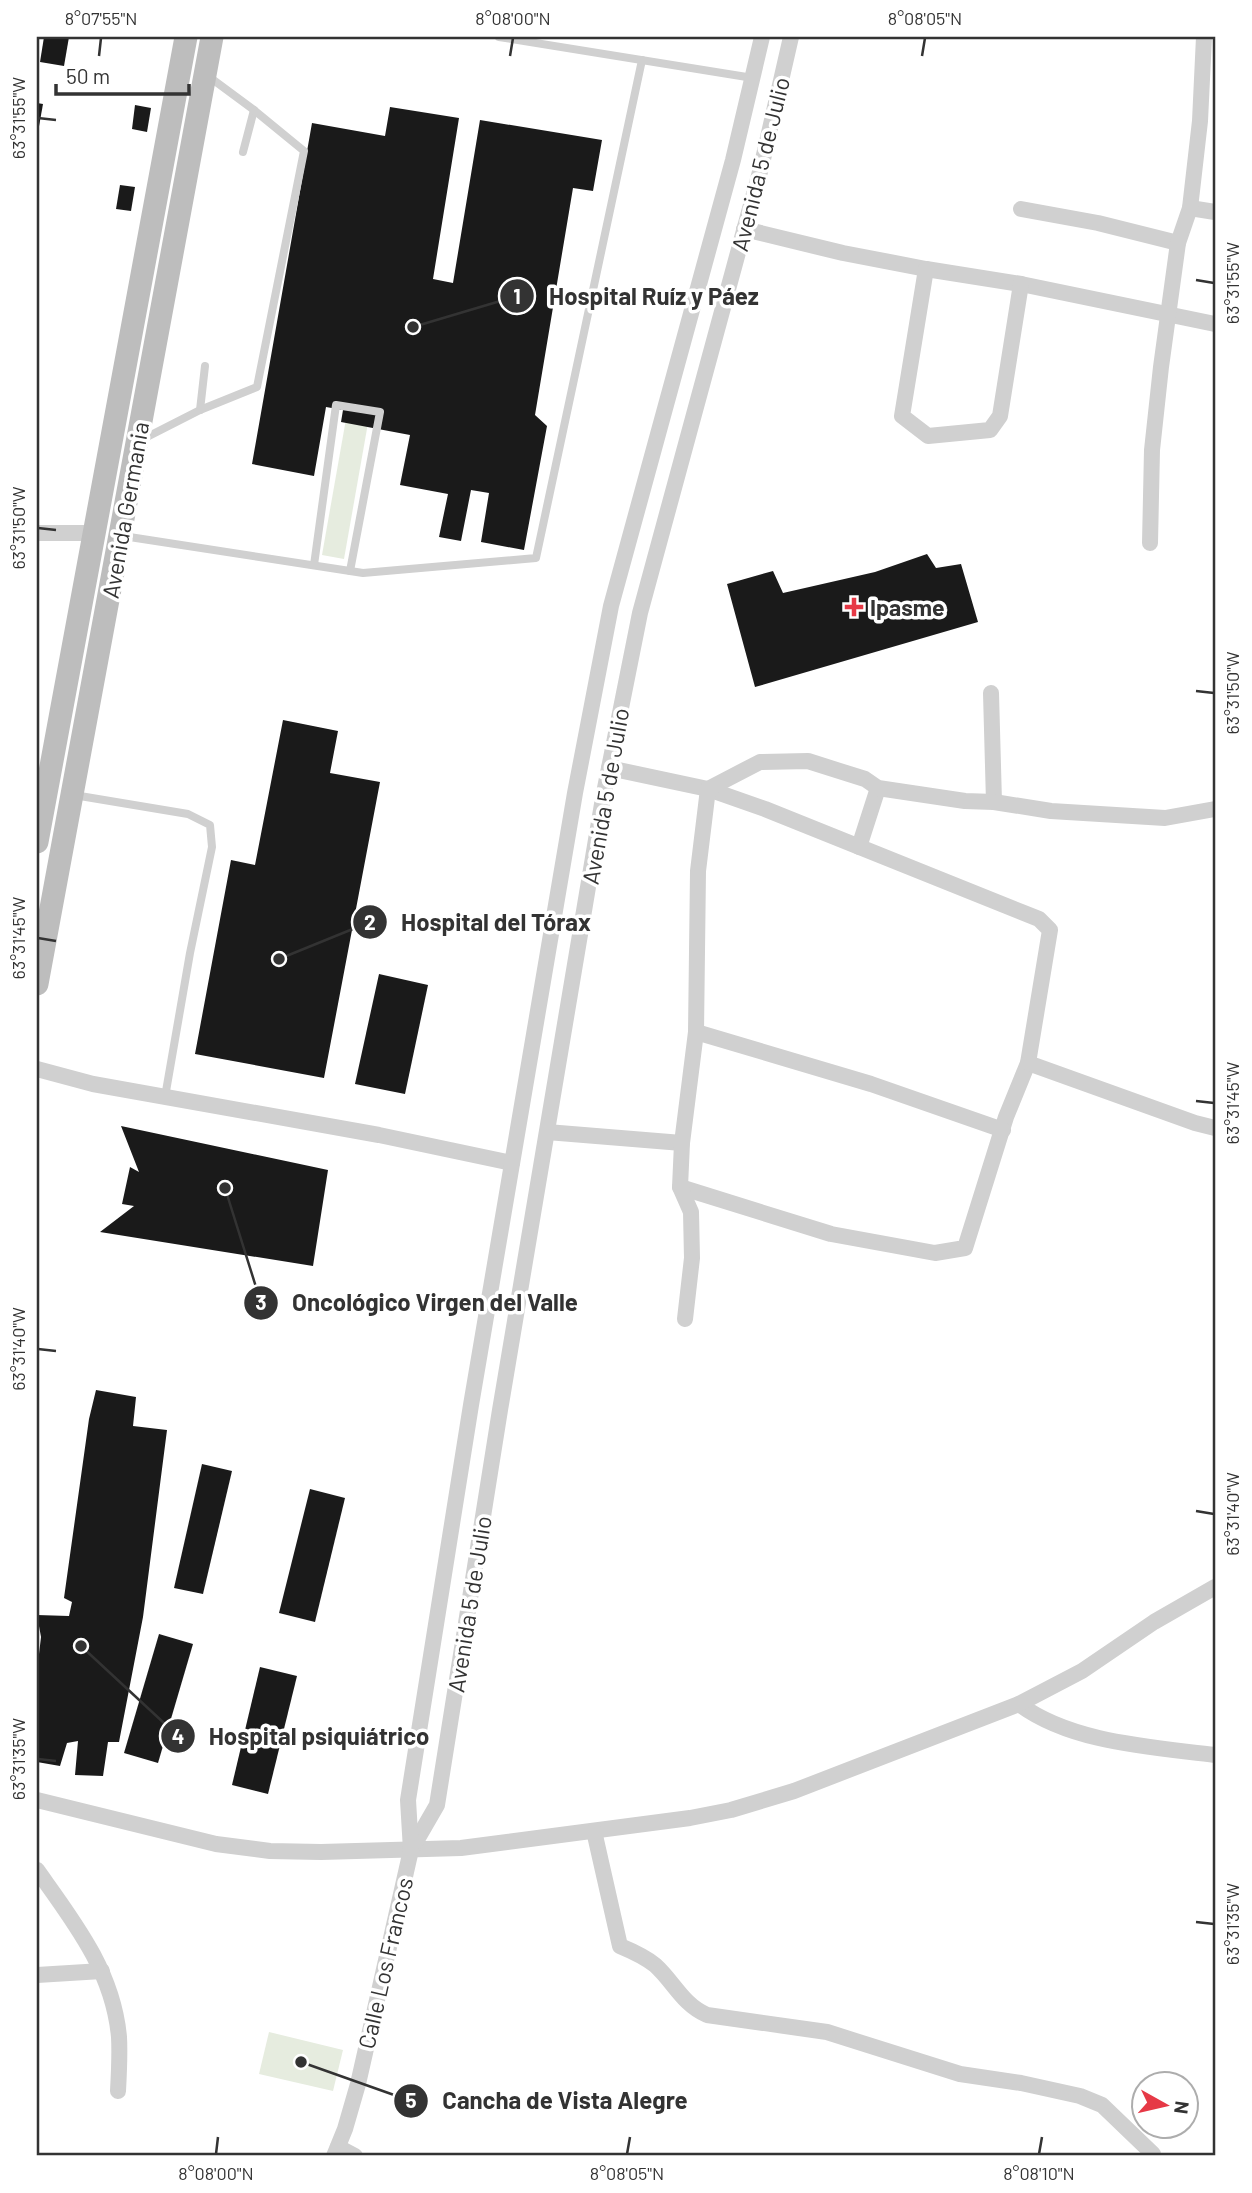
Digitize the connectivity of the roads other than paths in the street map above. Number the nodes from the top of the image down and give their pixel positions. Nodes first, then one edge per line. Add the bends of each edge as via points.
1 (186, 37) edge
2 (212, 37) edge
3 (499, 37) edge
4 (762, 37) edge
5 (791, 37) edge
6 (1205, 37) edge
7 (642, 60) junction
8 (205, 74) junction
9 (753, 78) junction
10 (254, 110) junction
11 (243, 152) dead end
12 (1190, 208) junction
13 (1021, 209) dead end
14 (1215, 212) edge
15 (744, 229) junction
16 (1178, 243) junction
17 (926, 269) junction
18 (1021, 284) junction
19 (1167, 314) junction
20 (1215, 324) edge
21 (205, 366) dead end
22 (200, 410) junction
23 (137, 442) junction
24 (37, 533) edge
25 (94, 533) junction
26 (120, 536) junction
27 (1150, 543) dead end
28 (314, 565) junction
29 (351, 571) junction
30 (991, 694) dead end
31 (609, 768) junction
32 (878, 788) junction
33 (708, 789) junction
34 (72, 795) junction
35 (994, 802) junction
36 (1215, 809) edge
37 (37, 842) edge
38 (859, 848) junction
39 (37, 984) edge
40 (696, 1032) junction
41 (1028, 1063) junction
42 (37, 1069) edge
43 (165, 1097) junction
44 (1215, 1128) edge
45 (1003, 1130) junction
46 (547, 1132) junction
47 (682, 1143) junction
48 (512, 1163) junction
49 (680, 1187) junction
50 (685, 1320) dead end
51 (1215, 1587) edge
52 (1019, 1704) junction
53 (1215, 1755) edge
54 (37, 1800) edge
55 (594, 1831) junction
56 (411, 1850) junction
57 (37, 1870) edge
58 (102, 1971) junction
59 (37, 1975) edge
60 (118, 2091) dead end
61 (336, 2152) edge
62 (1153, 2154) dead end
63 (355, 2156) edge

1 - 25 street, Avenida Germania
2 - 8 street, Avenida Germania
3 - 7 lane
4 - 9 street, Avenida 5 de Julio
5 - 15 street, Avenida 5 de Julio
6 - 12 street
7 - 9 lane
7 - 29 lane via 536,558
8 - 10 lane
8 - 23 street, Avenida Germania
9 - 48 street, Avenida 5 de Julio via 611,606
10 - 11 lane
10 - 22 lane via 304,152 257,387
12 - 14 street
12 - 16 street
13 - 16 street
15 - 17 street
15 - 31 street, Avenida 5 de Julio via 640,612
16 - 19 street
17 - 18 street
17 - 18 street via 902,416 928,436 990,430 1000,416
18 - 19 street
19 - 20 street
19 - 27 street via 1152,450
21 - 22 lane
22 - 23 lane
23 - 26 street, Avenida Germania
24 - 25 street
25 - 37 street, Avenida Germania
26 - 28 lane
26 - 34 street, Avenida Germania
28 - 29 lane
28 - 29 lane via 336,405 380,412
30 - 35 street
31 - 33 street
31 - 46 street, Avenida 5 de Julio
32 - 33 street via 865,779 808,761 760,762
32 - 35 street
32 - 38 street
33 - 38 street
33 - 40 street via 698,871
34 - 39 street, Avenida Germania
34 - 43 lane via 188,814 210,825 212,847
35 - 36 street via 1051,811 1165,818
38 - 41 street via 1039,919 1050,930
40 - 45 street via 871,1084
40 - 47 street
41 - 44 street
41 - 45 street
42 - 43 street
43 - 48 street
45 - 49 street via 965,1248 935,1253 831,1234
46 - 47 street
46 - 56 street, Avenida 5 de Julio via 437,1805
47 - 49 street
48 - 56 street, Avenida 5 de Julio via 408,1800
49 - 50 street via 691,1212 692,1258
51 - 52 street via 1082,1671
52 - 53 street via 1050,1722 1110,1740
52 - 55 street via 761,1801 690,1818
54 - 56 street via 239,1848
55 - 56 street
55 - 62 street via 620,1945 655,1965 699,2011 827,2032 961,2074 1080,2096 1102,2105
56 - 61 street, Calle Los Francos via 358,2084
57 - 58 street
58 - 59 street
58 - 60 street via 119,2038
61 - 63 street

